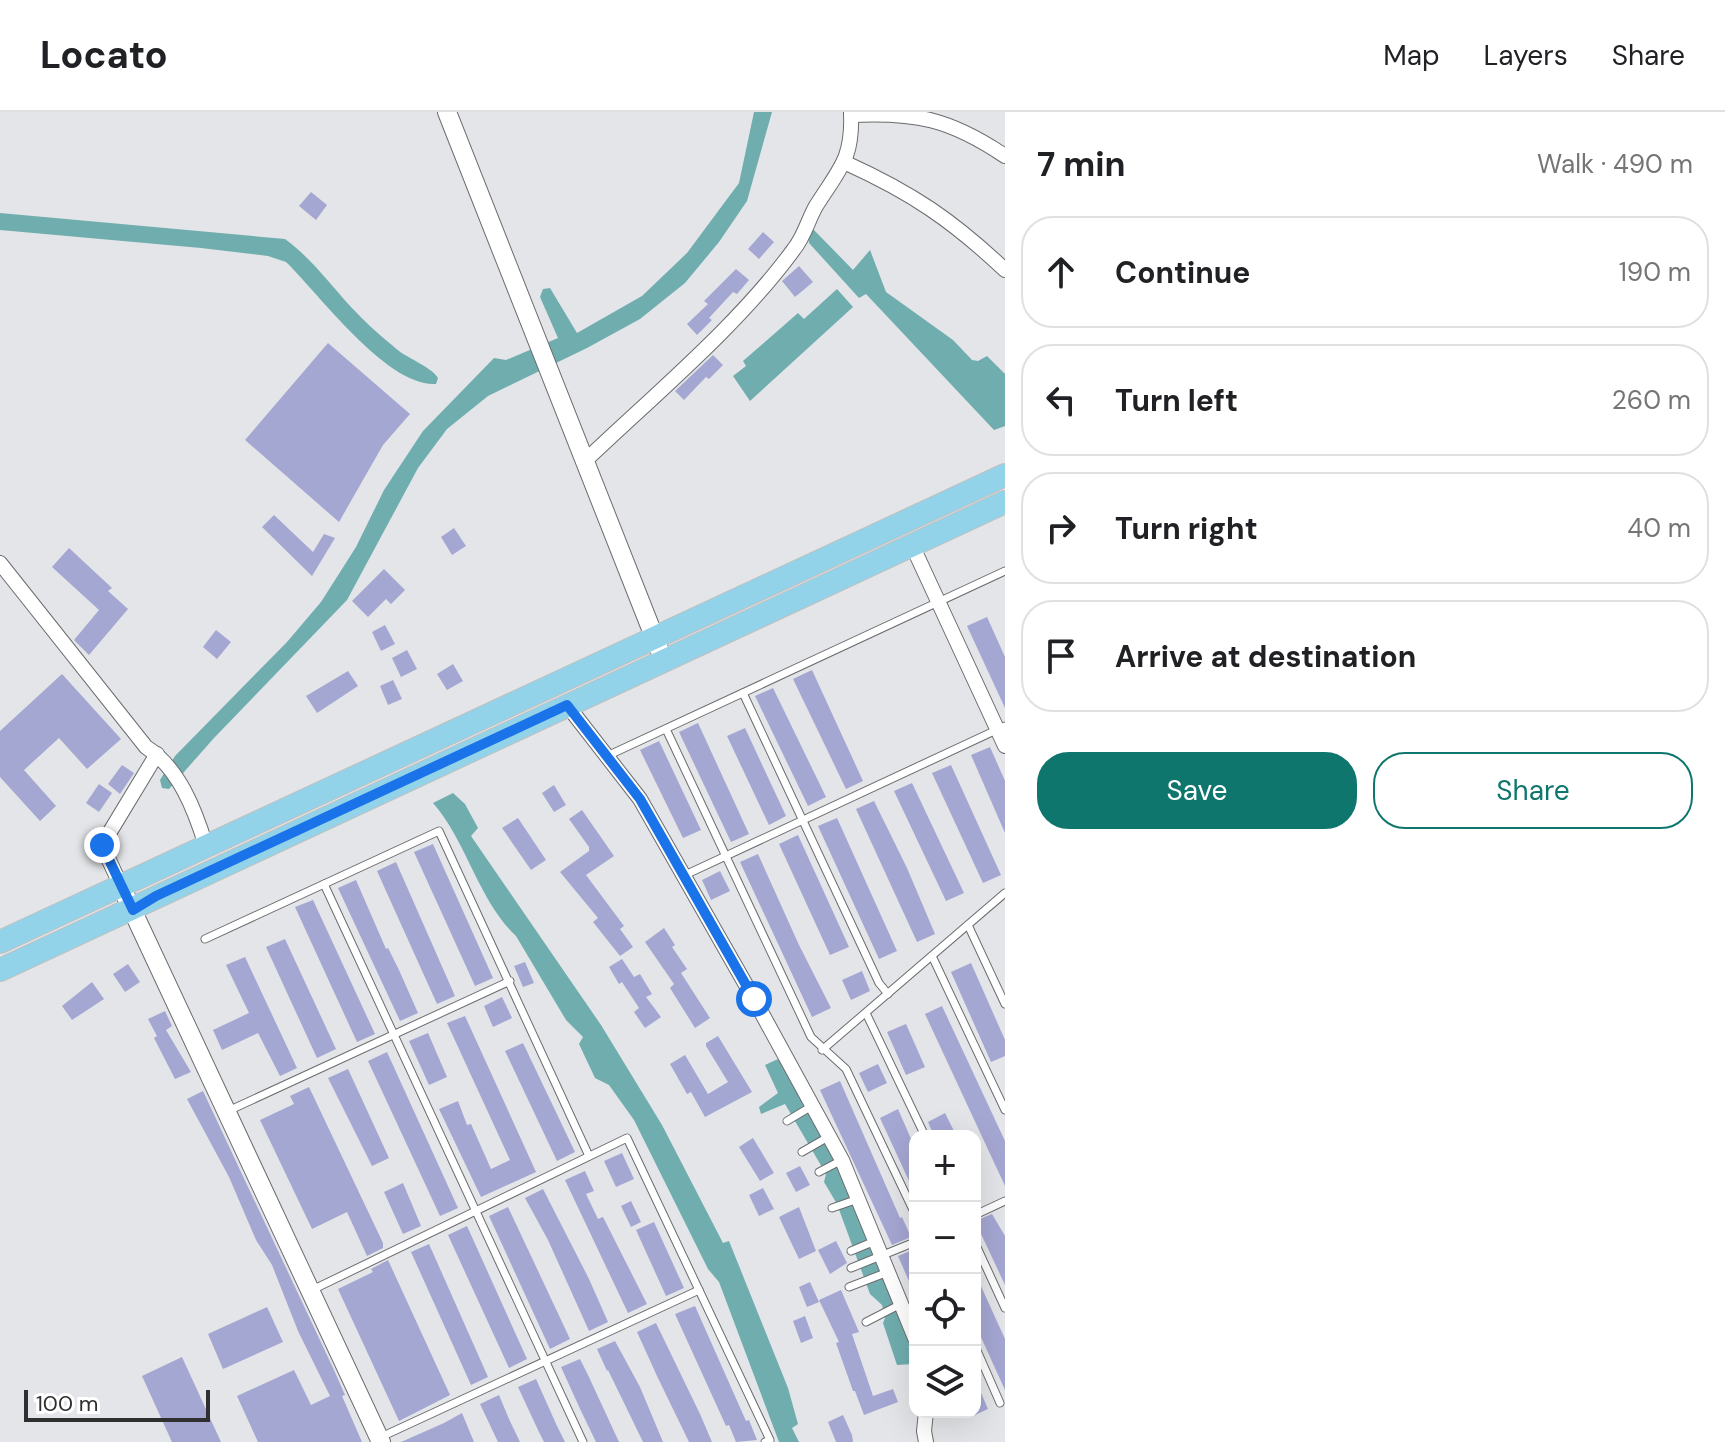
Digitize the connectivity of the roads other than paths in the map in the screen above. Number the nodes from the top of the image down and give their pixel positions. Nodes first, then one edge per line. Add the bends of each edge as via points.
1 (447, 112) edge
2 (851, 114) edge
3 (1005, 156) edge
4 (846, 163) junction
5 (1005, 270) edge
6 (584, 462) junction
7 (1005, 475) edge
8 (1005, 502) edge
9 (912, 545) junction
10 (0, 563) edge
11 (1005, 571) edge
12 (939, 602) junction
13 (654, 638) junction
14 (664, 659) junction
15 (743, 693) junction
16 (567, 705) junction
17 (1001, 728) edge
18 (666, 729) junction
19 (1005, 746) edge
20 (157, 754) junction
21 (607, 756) junction
22 (803, 820) junction
23 (206, 846) junction
24 (727, 855) junction
25 (685, 875) junction
26 (324, 884) junction
27 (121, 886) junction
28 (1005, 893) edge
29 (133, 910) junction
30 (968, 925) junction
31 (205, 939) dead end
32 (0, 942) edge
33 (932, 956) junction
34 (0, 970) edge
35 (510, 981) junction
36 (888, 994) junction
37 (1005, 1004) edge
38 (866, 1013) junction
39 (393, 1035) junction
40 (822, 1050) junction
41 (812, 1106) junction
42 (1005, 1110) edge
43 (227, 1112) junction
44 (787, 1121) dead end
45 (922, 1130) edge
46 (829, 1137) junction
47 (802, 1152) dead end
48 (589, 1156) junction
49 (842, 1160) junction
50 (819, 1172) dead end
51 (858, 1199) junction
52 (1005, 1201) edge
53 (909, 1202) edge
54 (832, 1208) dead end
55 (475, 1211) junction
56 (981, 1212) edge
57 (875, 1241) junction
58 (909, 1245) edge
59 (851, 1251) dead end
60 (981, 1256) edge
61 (882, 1257) junction
62 (851, 1268) dead end
63 (888, 1272) junction
64 (849, 1287) dead end
65 (312, 1290) junction
66 (699, 1290) junction
67 (901, 1304) junction
68 (1005, 1308) edge
69 (866, 1322) dead end
70 (909, 1323) edge
71 (981, 1360) edge
72 (545, 1362) junction
73 (1000, 1403) dead end
74 (925, 1418) edge
75 (380, 1440) edge
76 (583, 1442) edge
77 (765, 1442) edge
78 (926, 1442) edge

1 - 6 street
2 - 3 street via 912,114 977,137
2 - 4 street
4 - 5 street via 928,205
4 - 6 street via 797,247 736,317
6 - 13 street
7 - 13 main road
8 - 9 main road
9 - 12 street
9 - 14 main road
10 - 20 street via 146,747
11 - 12 lane
12 - 15 lane
12 - 17 street
13 - 14 street
13 - 23 main road
14 - 16 main road
15 - 18 lane
15 - 22 lane
16 - 21 street
16 - 29 main road
17 - 19 street
17 - 22 lane
18 - 21 lane
18 - 24 lane
20 - 23 street via 197,816
20 - 27 street via 102,845
21 - 25 street via 640,799
22 - 24 lane
22 - 36 lane
23 - 27 main road
24 - 25 lane
24 - 40 lane via 811,1037
25 - 41 street
26 - 31 lane
26 - 35 lane via 439,831
26 - 39 lane
27 - 29 street
27 - 32 main road
28 - 30 lane
29 - 34 main road
29 - 43 street
30 - 33 lane
30 - 37 lane
33 - 36 lane
33 - 42 lane
35 - 39 lane
35 - 48 lane
36 - 38 lane
38 - 40 lane
38 - 45 lane
39 - 43 lane
39 - 55 lane
40 - 53 lane via 846,1069
41 - 44 lane
41 - 46 street
43 - 65 street
46 - 47 lane
46 - 49 street
48 - 55 lane
48 - 66 lane via 627,1138
49 - 50 lane
49 - 51 street
51 - 54 lane
51 - 57 street
52 - 56 lane
55 - 65 lane
55 - 72 lane
57 - 59 lane
57 - 61 street
58 - 61 lane
60 - 68 lane
61 - 62 lane
61 - 63 street
63 - 64 lane
63 - 67 street
65 - 75 street
66 - 72 lane
66 - 77 lane via 770,1440
67 - 69 lane
67 - 70 street
71 - 73 lane
72 - 75 lane
72 - 76 lane
74 - 78 street

